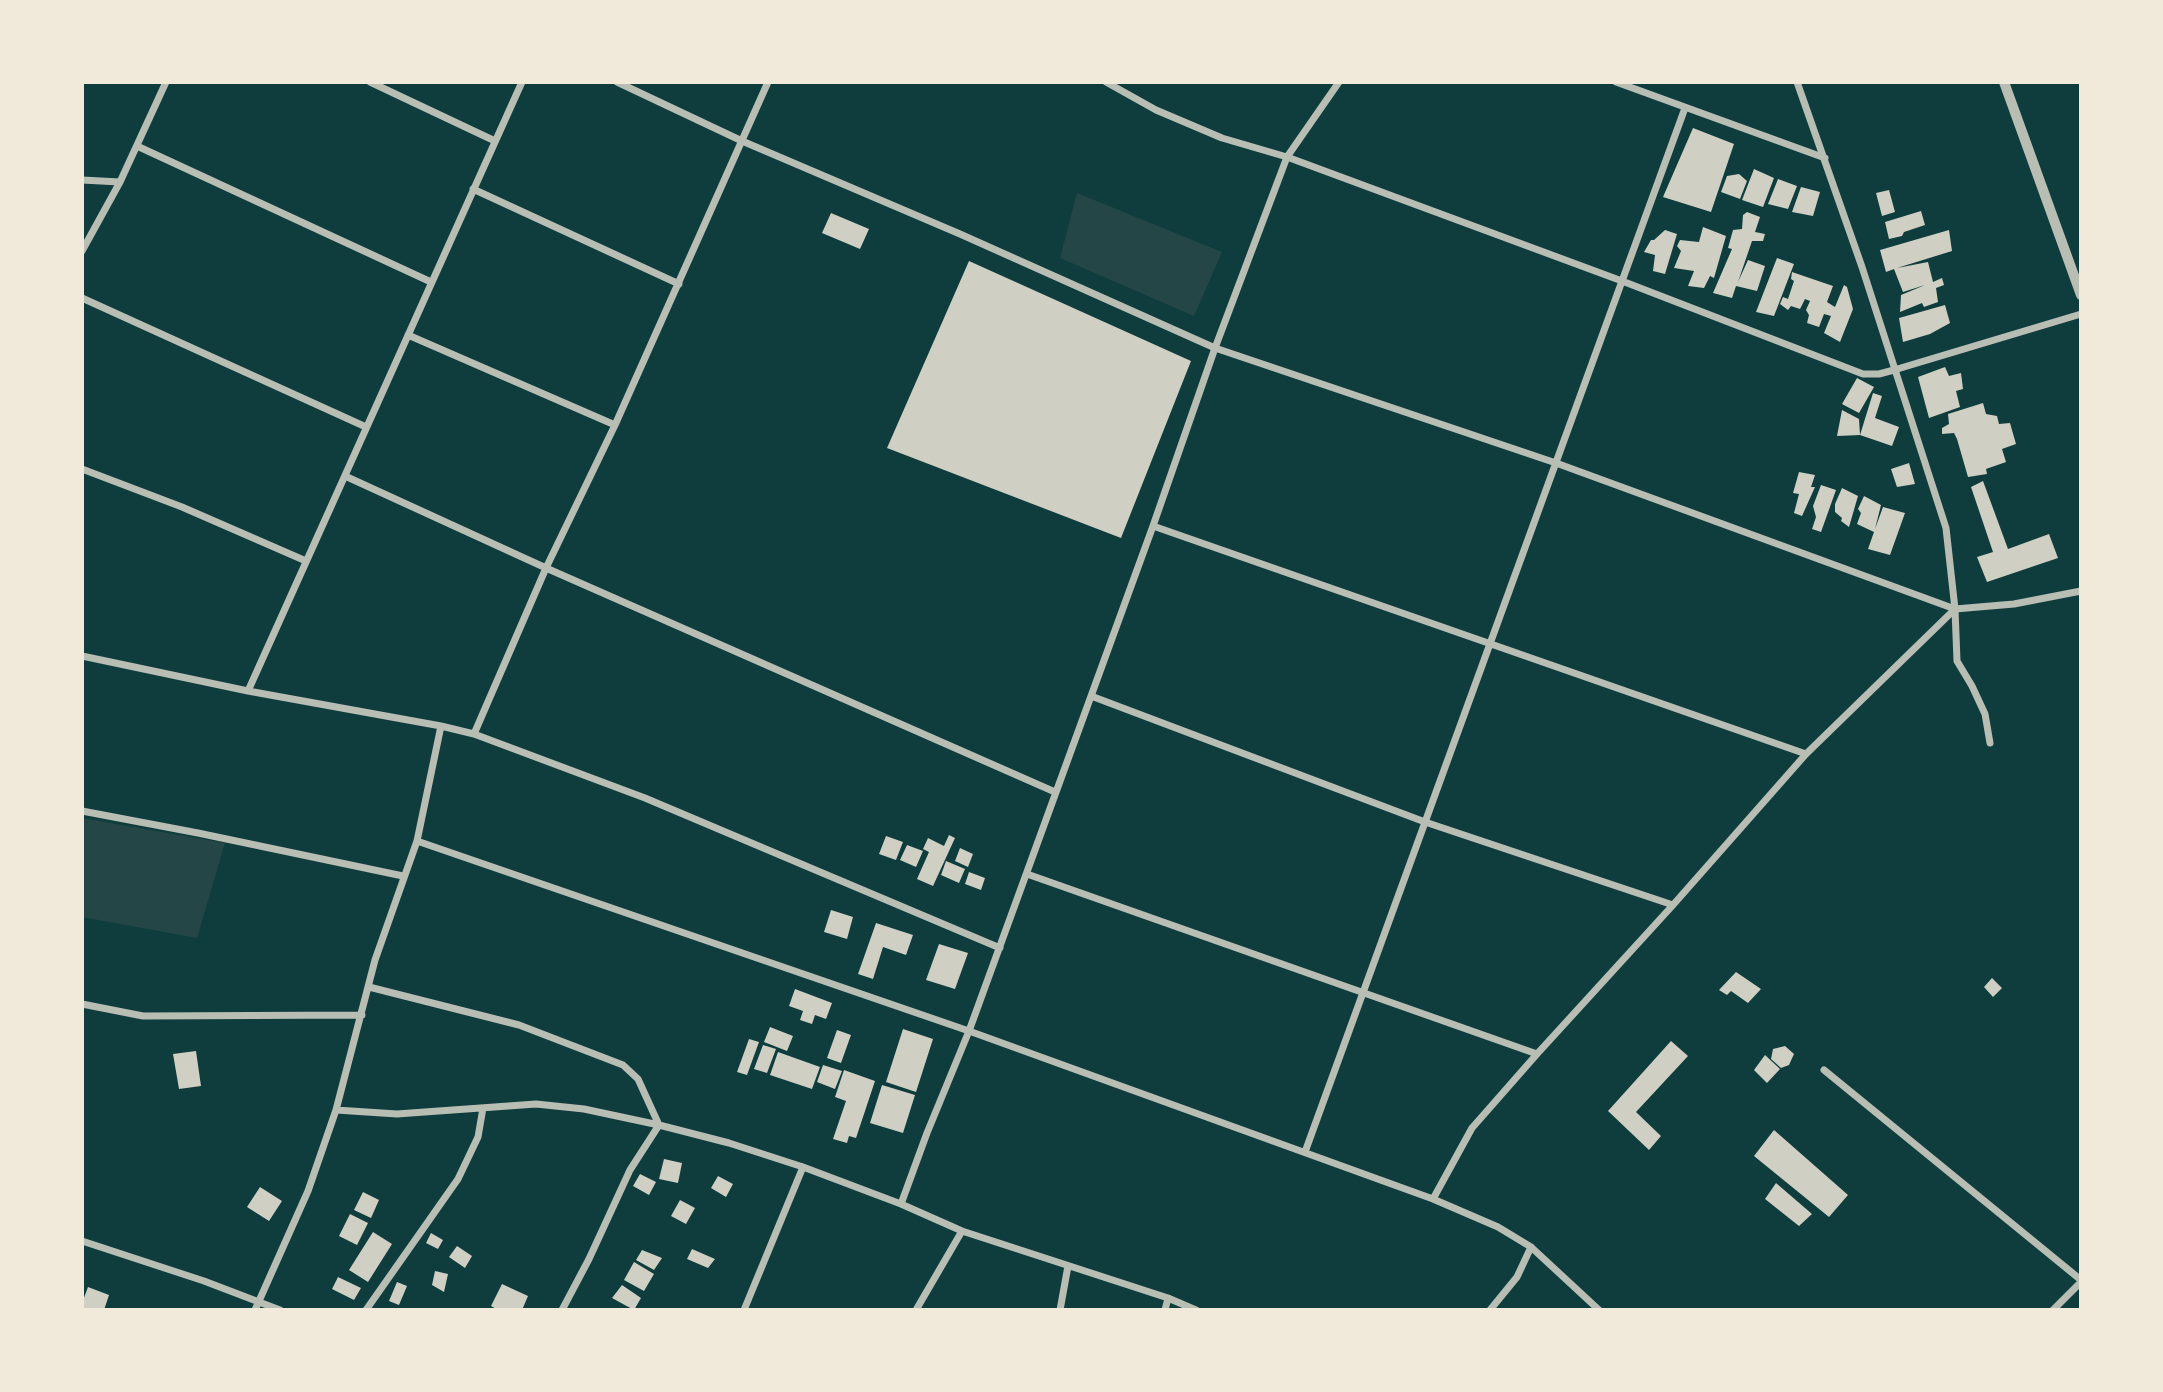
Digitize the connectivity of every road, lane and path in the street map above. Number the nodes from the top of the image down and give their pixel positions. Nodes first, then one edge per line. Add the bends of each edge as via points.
1 (166, 82) edge
2 (370, 82) edge
3 (522, 82) edge
4 (617, 82) edge
5 (768, 82) edge
6 (1106, 82) edge
7 (1339, 82) edge
8 (1616, 82) edge
9 (1797, 82) edge
10 (2004, 82) edge
11 (1685, 108) junction
12 (495, 141) junction
13 (742, 141) junction
14 (137, 146) junction
15 (1287, 157) junction
16 (1825, 158) junction
17 (82, 180) edge
18 (120, 182) junction
19 (473, 190) junction
20 (82, 251) edge
21 (1622, 281) junction
22 (432, 282) junction
23 (679, 284) junction
24 (2081, 295) edge
25 (82, 298) edge
26 (2081, 314) edge
27 (408, 335) junction
28 (1215, 348) junction
29 (1895, 370) junction
30 (615, 425) junction
31 (366, 427) junction
32 (1556, 463) junction
33 (82, 469) edge
34 (345, 476) junction
35 (1153, 526) junction
36 (306, 561) junction
37 (546, 568) junction
38 (2081, 591) edge
39 (1955, 609) junction
40 (1490, 643) junction
41 (82, 656) edge
42 (248, 691) junction
43 (1091, 696) junction
44 (441, 726) junction
45 (474, 734) junction
46 (1990, 743) dead end
47 (1806, 754) junction
48 (1055, 792) junction
49 (82, 811) edge
50 (1425, 822) junction
51 (416, 841) junction
52 (1027, 874) junction
53 (403, 876) junction
54 (1673, 905) junction
55 (1000, 948) junction
56 (369, 987) junction
57 (1363, 992) junction
58 (82, 1004) edge
59 (362, 1015) junction
60 (970, 1031) junction
61 (1537, 1054) junction
62 (1824, 1070) dead end
63 (483, 1108) junction
64 (336, 1110) junction
65 (659, 1125) junction
66 (1305, 1152) junction
67 (803, 1167) junction
68 (1433, 1199) junction
69 (901, 1205) junction
70 (962, 1231) junction
71 (82, 1241) edge
72 (1531, 1247) junction
73 (1068, 1266) junction
74 (2081, 1281) edge
75 (1168, 1298) junction
76 (256, 1306) edge
77 (280, 1310) edge
78 (366, 1310) edge
79 (562, 1310) edge
80 (744, 1310) edge
81 (916, 1310) edge
82 (1060, 1310) edge
83 (1165, 1310) edge
84 (1196, 1310) edge
85 (1490, 1310) edge
86 (1599, 1310) edge
87 (2053, 1310) edge

1 - 14 street
2 - 12 street
3 - 12 street
4 - 13 street
5 - 13 street
6 - 15 street via 1222,138
7 - 15 street
8 - 11 street
9 - 16 street
10 - 24 street
11 - 16 street
11 - 21 street
12 - 19 street
13 - 23 street
13 - 28 street
14 - 18 street
14 - 22 street
15 - 21 street
15 - 28 street
16 - 29 street
17 - 18 street
18 - 20 street
19 - 22 street
19 - 23 street
21 - 29 street via 1863,374
21 - 32 street
22 - 27 street
23 - 30 street
25 - 31 street
26 - 29 street
27 - 30 street
27 - 31 street
28 - 32 street
28 - 35 street
29 - 39 street via 1946,528
30 - 37 street
31 - 34 street
32 - 39 street
32 - 40 street
33 - 36 street
34 - 36 street
34 - 37 street
35 - 40 street
35 - 43 street
36 - 42 street
37 - 45 street
37 - 48 street
38 - 39 street
39 - 46 street via 1957,661 1985,714
39 - 47 street
40 - 47 street
40 - 50 street
41 - 42 street
42 - 44 street
43 - 48 street
43 - 50 street
44 - 45 street
44 - 51 street
45 - 55 street via 645,799
47 - 54 street
48 - 52 street
49 - 53 street
50 - 54 street
50 - 57 street
51 - 53 street
51 - 60 street
52 - 55 street
52 - 57 street
53 - 56 street
54 - 61 street
55 - 60 street
56 - 59 street
56 - 65 street via 519,1025 623,1065 638,1079
57 - 61 street
57 - 66 street
58 - 59 street via 143,1016
59 - 64 street
60 - 66 street
60 - 69 street
61 - 68 street via 1472,1128
62 - 74 street
63 - 64 street via 397,1114
63 - 65 street via 536,1104
63 - 78 street via 478,1137 458,1179
64 - 76 street via 308,1191
65 - 67 street
65 - 79 street via 630,1170
66 - 68 street
67 - 69 street
67 - 80 street
68 - 72 street
69 - 70 street
70 - 73 street
70 - 81 street
71 - 76 street via 204,1281
72 - 85 street via 1517,1277
72 - 86 street
73 - 75 street
73 - 82 street
74 - 87 street
75 - 83 street
75 - 84 street
76 - 77 street

